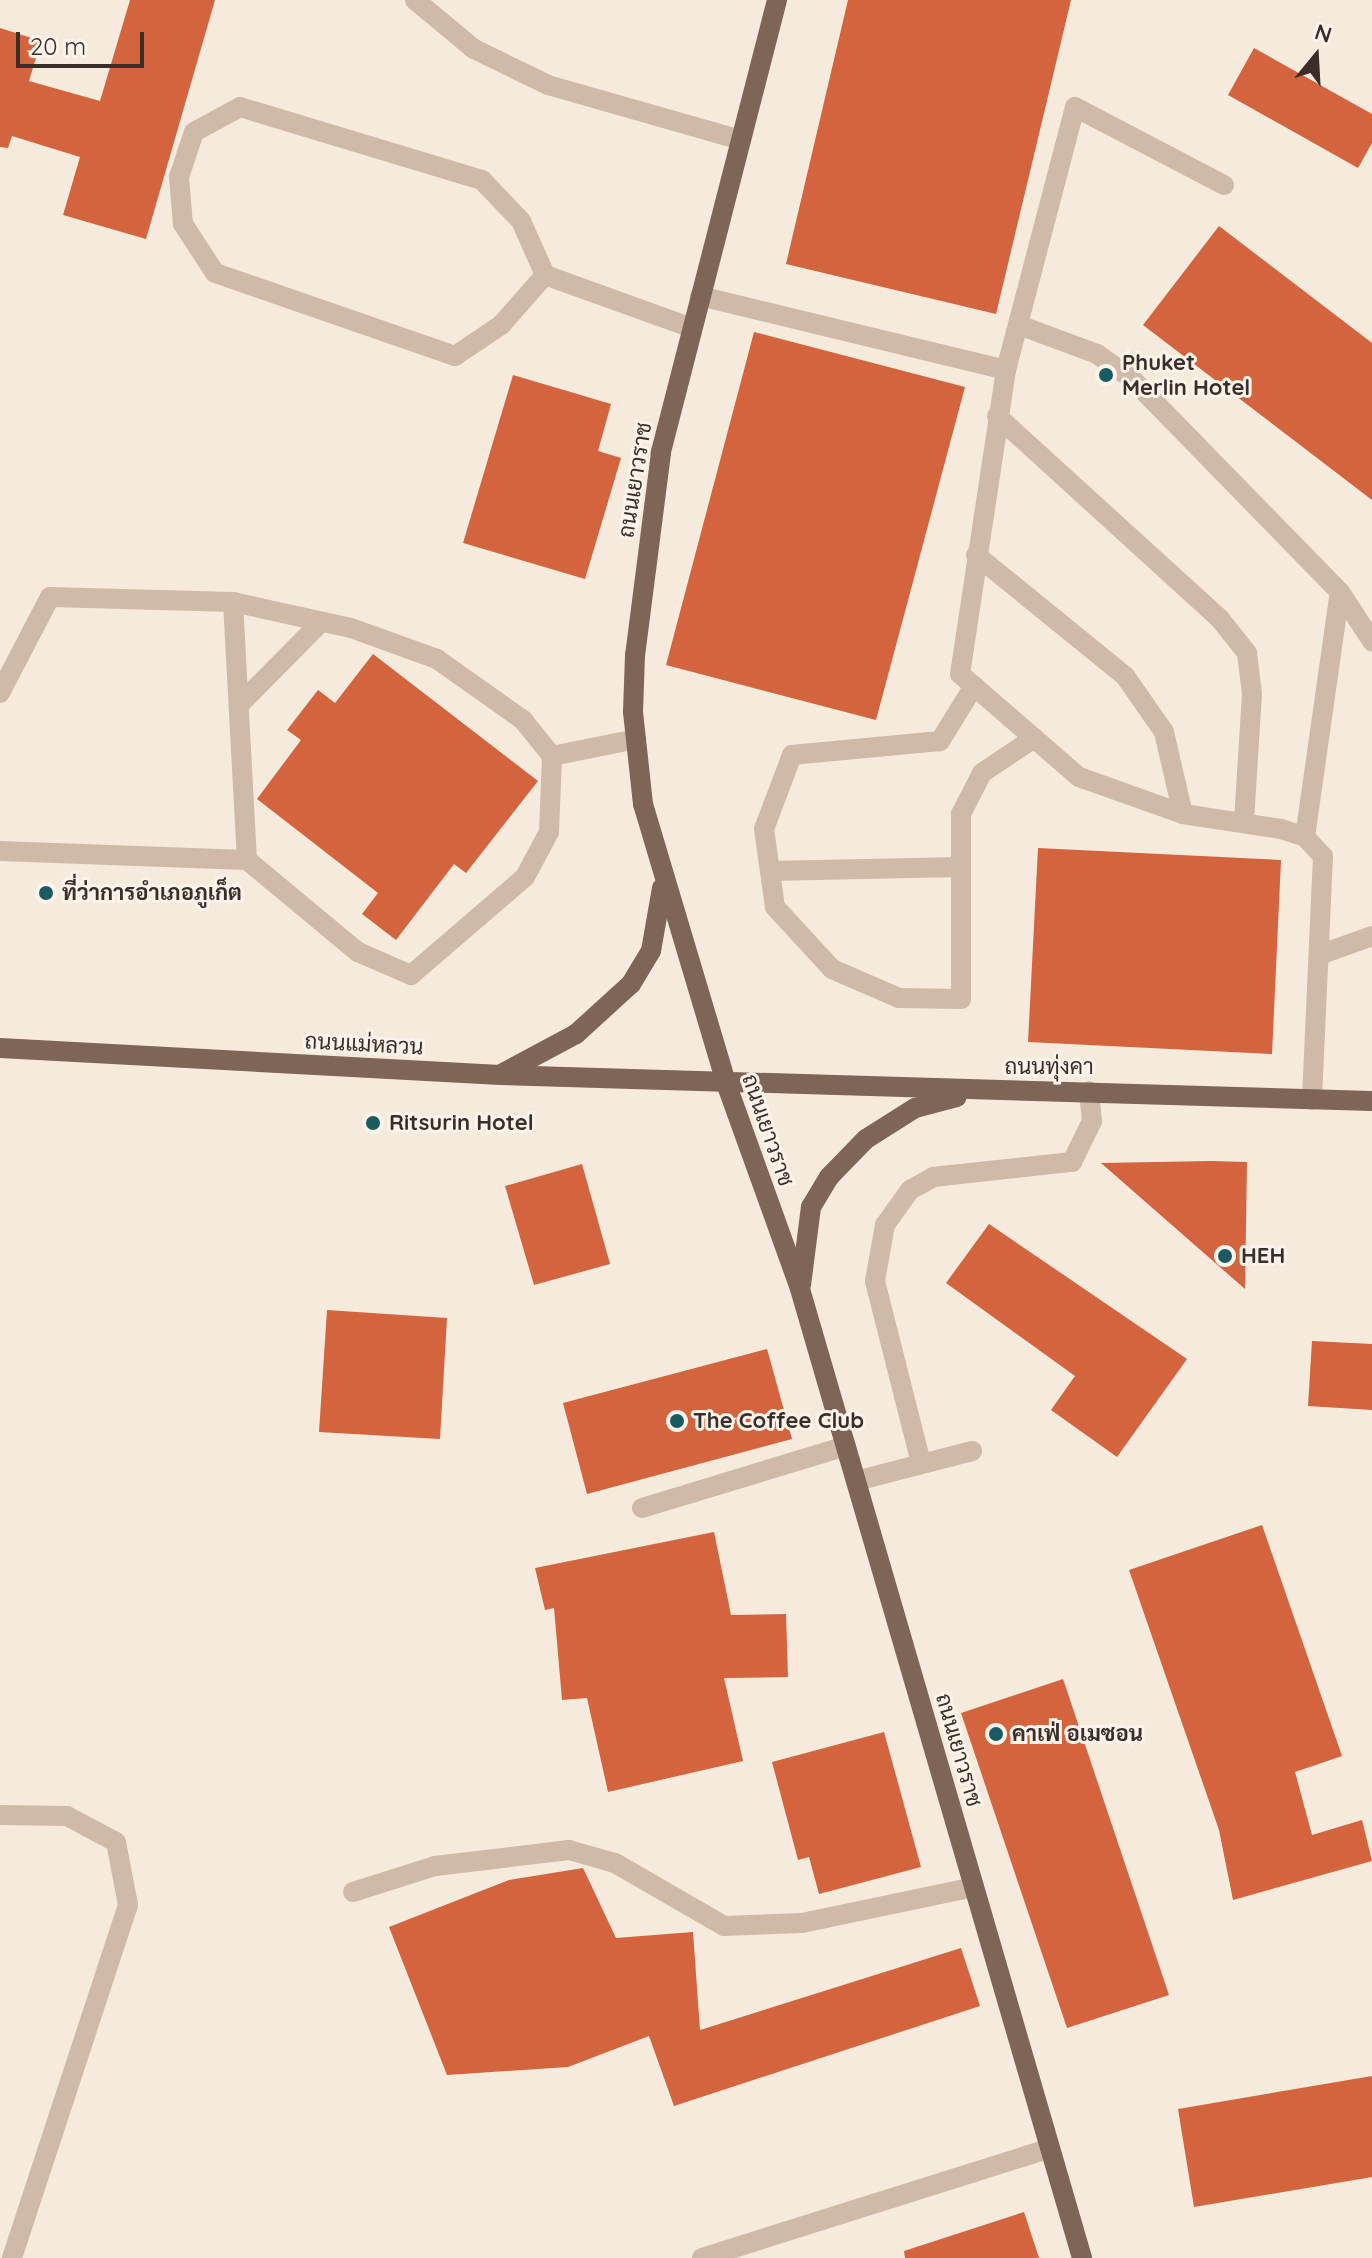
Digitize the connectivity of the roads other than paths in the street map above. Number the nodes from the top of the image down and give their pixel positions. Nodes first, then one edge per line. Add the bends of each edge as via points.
1 (415, 0) edge
2 (777, 0) edge
3 (741, 140) junction
4 (1224, 185) dead end
5 (545, 275) junction
6 (700, 296) junction
7 (1019, 325) junction
8 (692, 328) junction
9 (1006, 370) junction
10 (997, 416) junction
11 (976, 555) junction
12 (1340, 592) junction
13 (233, 602) junction
14 (321, 622) junction
15 (1372, 641) edge
16 (974, 686) junction
17 (0, 693) edge
18 (239, 705) junction
19 (1034, 738) junction
20 (636, 739) junction
21 (552, 756) junction
22 (1183, 814) junction
23 (1244, 820) junction
24 (1305, 837) junction
25 (0, 851) edge
26 (247, 860) junction
27 (960, 867) junction
28 (770, 871) junction
29 (662, 873) junction
30 (1372, 936) edge
31 (1319, 955) junction
32 (0, 1048) edge
33 (500, 1075) junction
34 (726, 1083) junction
35 (980, 1091) junction
36 (1089, 1091) junction
37 (1312, 1100) junction
38 (1372, 1101) edge
39 (800, 1289) junction
40 (846, 1446) junction
41 (972, 1451) dead end
42 (921, 1463) junction
43 (856, 1481) junction
44 (642, 1508) dead end
45 (0, 1815) edge
46 (974, 1887) junction
47 (353, 1892) dead end
48 (1050, 2148) junction
49 (0, 2256) edge
50 (9, 2258) edge
51 (702, 2258) edge
52 (1082, 2258) edge

1 - 3 street via 474,49 548,85
2 - 3 main road, ถนนเยาวราช
3 - 6 main road, ถนนเยาวราช
4 - 7 street via 1075,107
5 - 5 street via 521,221 482,180 240,107 194,132 179,177 183,224 215,273 455,356 501,325
5 - 8 street
6 - 8 main road, ถนนเยาวราช
6 - 9 street
7 - 9 street
7 - 12 street via 1097,354 1132,379
8 - 20 main road, ถนนเยาวราช via 661,453 635,655
9 - 10 street
10 - 11 street
10 - 23 street via 1220,619 1247,653 1252,694
11 - 16 street via 960,674
11 - 22 street via 1125,676 1164,732
12 - 15 street
12 - 24 street
13 - 14 street
13 - 17 street via 50,597
13 - 18 street
14 - 18 street
14 - 21 street via 437,659 523,720
16 - 19 street
16 - 28 street via 940,741 792,755 764,829
18 - 26 street
19 - 22 street via 1079,777
19 - 27 street via 982,773 961,814
20 - 21 street
20 - 29 main road, ถนนเยาวราช
21 - 26 street via 549,832 525,877 411,975 358,952
22 - 23 street
23 - 24 street
24 - 31 street via 1323,856 1326,877
25 - 26 street
27 - 28 street
27 - 28 street via 961,999 899,998 832,969 775,907
29 - 33 main road via 658,925 631,984 576,1034
29 - 34 main road, ถนนเยาวราช
30 - 31 street
31 - 37 street
32 - 33 main road, ถนนแม่หลวน
33 - 34 main road, ถนนแม่หลวน
34 - 35 main road, ถนนทุ่งคา
34 - 39 main road, ถนนเยาวราช
35 - 36 main road, ถนนทุ่งคา
35 - 39 main road via 915,1108 866,1139 829,1177 811,1207
36 - 37 main road, ถนนทุ่งคา
36 - 42 street via 1092,1121 1072,1162 933,1177 910,1190 885,1225 875,1281
37 - 38 main road, ถนนทุ่งคา
39 - 40 main road, ถนนเยาวราช
40 - 43 main road, ถนนเยาวราช
40 - 44 street
41 - 42 street
42 - 43 street
43 - 46 main road, ถนนเยาวราช
45 - 50 street via 67,1816 116,1842 128,1905
46 - 47 street via 802,1923 724,1926 615,1863 569,1850 435,1866
46 - 48 main road, ถนนเยาวราช
48 - 51 street
48 - 52 main road, ถนนเยาวราช
49 - 50 street

